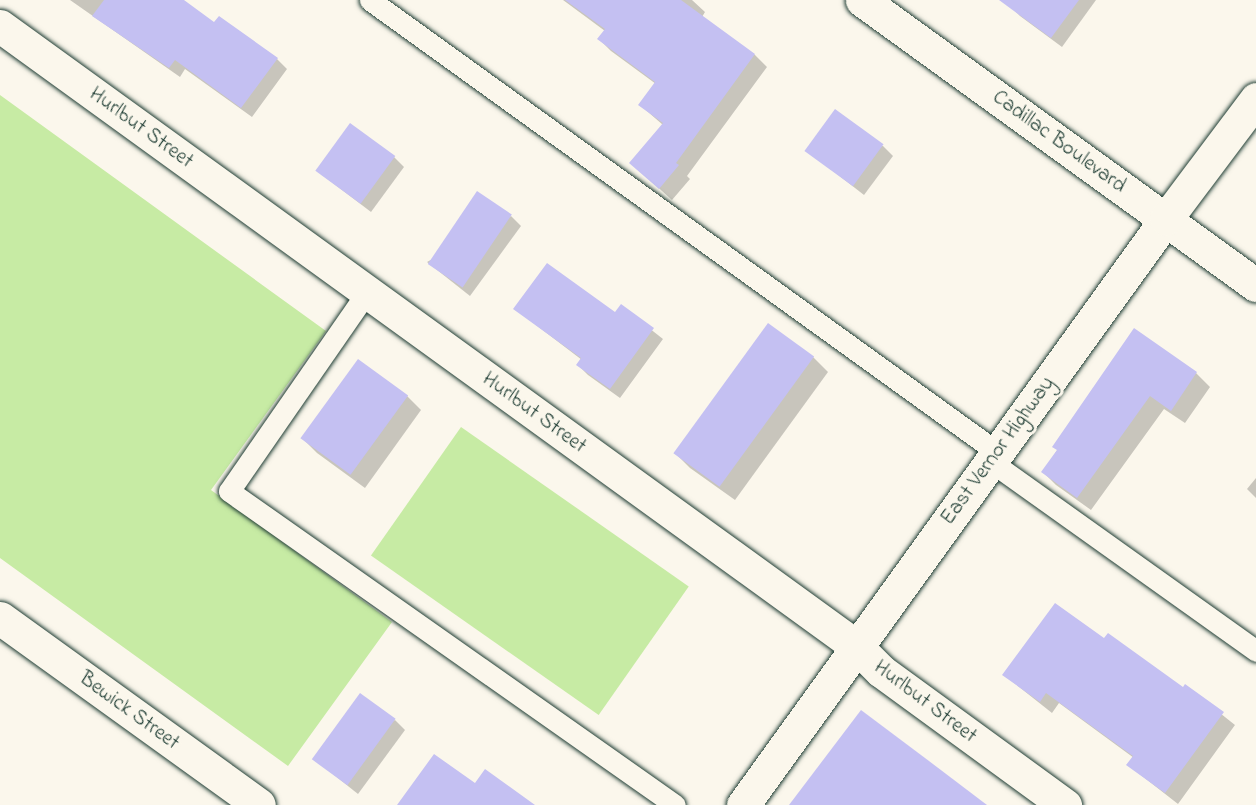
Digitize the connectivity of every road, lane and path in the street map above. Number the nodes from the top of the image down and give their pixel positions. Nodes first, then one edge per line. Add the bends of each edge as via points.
1 (370, 0) edge
2 (862, 0) edge
3 (0, 26) edge
4 (1256, 99) edge
5 (1166, 219) junction
6 (1256, 285) edge
7 (367, 292) junction
8 (994, 457) junction
9 (0, 618) edge
10 (856, 646) junction
11 (1256, 651) edge
12 (259, 805) edge
13 (675, 805) edge
14 (743, 805) edge
15 (1065, 805) edge

1 - 8 lane
2 - 5 street, Cadillac Boulevard
3 - 7 street, Hurlbut Street
4 - 5 street, East Vernor Highway
5 - 6 street, Cadillac Boulevard
5 - 8 street, East Vernor Highway
7 - 10 street, Hurlbut Street
7 - 13 lane via 230,490
8 - 10 street, East Vernor Highway
8 - 11 lane
9 - 12 street, Bewick Street
10 - 14 street, East Vernor Highway
10 - 15 street, Hurlbut Street via 881,671

